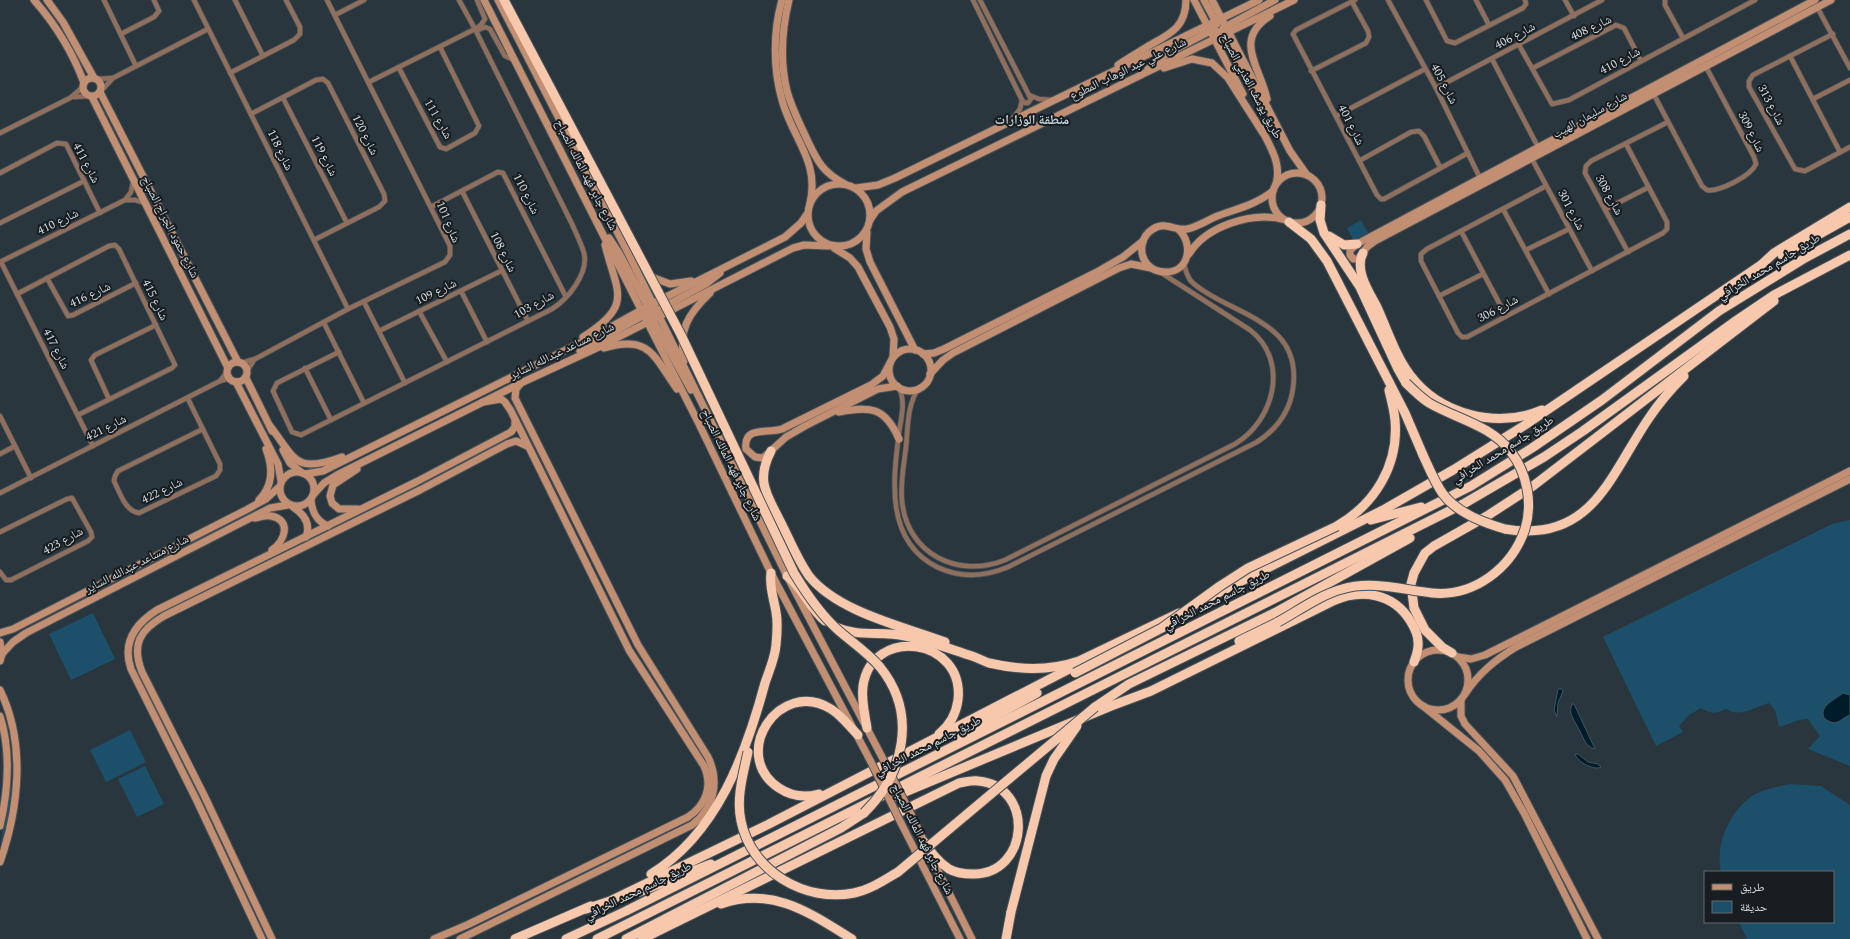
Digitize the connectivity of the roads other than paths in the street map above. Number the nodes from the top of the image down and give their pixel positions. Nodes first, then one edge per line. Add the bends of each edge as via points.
1 (34, 0) edge
2 (47, 0) edge
3 (104, 0) edge
4 (154, 0) edge
5 (194, 0) edge
6 (235, 0) edge
7 (286, 0) edge
8 (327, 0) edge
9 (364, 0) edge
10 (460, 0) edge
11 (477, 0) edge
12 (484, 0) edge
13 (498, 0) edge
14 (504, 0) edge
15 (782, 0) edge
16 (789, 0) edge
17 (973, 0) edge
18 (980, 0) edge
19 (1186, 0) edge
20 (1194, 0) edge
21 (1204, 0) edge
22 (1212, 0) edge
23 (1259, 0) edge
24 (1275, 0) edge
25 (1295, 0) edge
26 (1388, 0) edge
27 (1426, 0) edge
28 (1476, 0) edge
29 (1525, 0) edge
30 (1565, 0) edge
31 (1602, 0) edge
32 (1665, 0) edge
33 (1755, 0) edge
34 (1831, 0) edge
35 (1353, 1) edge
36 (1814, 2) edge
37 (335, 15) junction
38 (1574, 16) junction
39 (1207, 25) junction
40 (1490, 25) junction
41 (208, 29) junction
42 (475, 29) junction
43 (1219, 29) junction
44 (121, 34) junction
45 (1833, 34) junction
46 (1683, 38) junction
47 (76, 45) junction
48 (1519, 45) junction
49 (440, 47) junction
50 (67, 49) junction
51 (263, 56) junction
52 (1790, 56) junction
53 (1492, 59) junction
54 (516, 61) junction
55 (1641, 61) junction
56 (1705, 65) junction
57 (136, 66) junction
58 (399, 68) junction
59 (1533, 68) junction
60 (1850, 68) edge
61 (1425, 70) junction
62 (1311, 71) junction
63 (230, 73) junction
64 (96, 78) junction
65 (113, 78) junction
66 (1675, 78) junction
67 (1850, 80) edge
68 (369, 82) junction
69 (1091, 83) junction
70 (83, 85) junction
71 (1436, 88) junction
72 (101, 91) junction
73 (1653, 93) junction
74 (1029, 95) junction
75 (1101, 95) junction
76 (90, 96) junction
77 (70, 98) junction
78 (283, 98) junction
79 (1813, 99) junction
80 (1022, 100) junction
81 (1053, 100) junction
82 (1267, 106) junction
83 (786, 111) junction
84 (251, 114) junction
85 (1336, 116) junction
86 (1012, 120) junction
87 (1668, 122) junction
88 (801, 126) junction
89 (0, 133) edge
90 (1263, 133) junction
91 (1626, 144) junction
92 (1538, 147) junction
93 (1850, 147) edge
94 (1840, 152) junction
95 (1468, 153) junction
96 (1532, 159) junction
97 (1359, 161) junction
98 (1440, 167) junction
99 (0, 172) edge
100 (1307, 175) junction
101 (1480, 178) junction
102 (133, 180) junction
103 (84, 181) junction
104 (845, 184) junction
105 (1546, 186) junction
106 (1275, 187) junction
107 (856, 188) junction
108 (1647, 188) junction
109 (462, 191) junction
110 (126, 200) junction
111 (145, 203) junction
112 (810, 204) junction
113 (1320, 206) junction
114 (431, 207) junction
115 (1850, 207) edge
116 (1503, 209) junction
117 (1606, 209) junction
118 (100, 212) junction
119 (807, 214) junction
120 (1850, 217) edge
121 (870, 220) junction
122 (1286, 220) junction
123 (0, 223) edge
124 (346, 223) junction
125 (169, 227) junction
126 (1569, 228) junction
127 (601, 230) junction
128 (867, 230) junction
129 (1179, 230) junction
130 (1461, 231) junction
131 (160, 232) junction
132 (1324, 233) junction
133 (1848, 234) edge
134 (314, 240) junction
135 (1143, 241) junction
136 (1357, 244) junction
137 (830, 246) junction
138 (1526, 250) junction
139 (627, 251) junction
140 (1628, 252) junction
141 (1363, 253) junction
142 (1850, 255) edge
143 (1185, 260) junction
144 (1, 262) edge
145 (1760, 265) junction
146 (1151, 268) junction
147 (723, 269) junction
148 (501, 271) junction
149 (1592, 271) junction
150 (1159, 272) junction
151 (1483, 274) junction
152 (706, 277) junction
153 (48, 278) junction
154 (136, 283) junction
155 (1793, 285) junction
156 (718, 287) junction
157 (1360, 287) junction
158 (461, 291) junction
159 (17, 294) junction
160 (1549, 294) junction
161 (1439, 296) junction
162 (566, 297) junction
163 (364, 302) junction
164 (348, 309) junction
165 (419, 311) junction
166 (650, 313) junction
167 (1506, 316) junction
168 (1383, 320) junction
169 (528, 321) junction
170 (324, 323) junction
171 (156, 325) junction
172 (219, 327) junction
173 (210, 331) junction
174 (379, 331) junction
175 (487, 342) junction
176 (915, 350) junction
177 (339, 352) junction
178 (560, 352) junction
179 (588, 352) junction
180 (923, 354) junction
181 (1705, 355) junction
182 (255, 359) junction
183 (892, 360) junction
184 (447, 362) junction
185 (239, 363) junction
186 (564, 363) junction
187 (305, 368) junction
188 (228, 370) junction
189 (686, 371) junction
190 (246, 374) junction
191 (930, 374) junction
192 (1386, 377) junction
193 (220, 381) junction
194 (235, 382) junction
195 (405, 383) junction
196 (521, 383) junction
197 (898, 387) junction
198 (920, 388) junction
199 (109, 399) junction
200 (188, 399) junction
201 (1559, 401) junction
202 (364, 402) junction
203 (483, 402) junction
204 (687, 403) junction
205 (703, 404) junction
206 (519, 407) junction
207 (511, 411) junction
208 (831, 413) junction
209 (78, 415) junction
210 (0, 416) edge
211 (331, 420) junction
212 (515, 420) junction
213 (203, 429) junction
214 (272, 430) junction
215 (263, 434) junction
216 (898, 439) junction
217 (15, 446) junction
218 (93, 446) junction
219 (527, 446) junction
220 (368, 448) junction
221 (771, 451) junction
222 (0, 454) edge
223 (364, 461) junction
224 (1850, 471) edge
225 (303, 473) junction
226 (31, 478) junction
227 (1850, 479) edge
228 (416, 482) junction
229 (280, 484) junction
230 (1471, 486) junction
231 (420, 490) junction
232 (0, 494) edge
233 (312, 497) junction
234 (1803, 499) junction
235 (1465, 503) junction
236 (369, 505) junction
237 (291, 506) junction
238 (246, 510) junction
239 (249, 519) junction
240 (328, 526) junction
241 (1346, 529) junction
242 (0, 532) edge
243 (306, 537) junction
244 (1722, 540) junction
245 (263, 558) junction
246 (596, 560) junction
247 (790, 563) junction
248 (587, 565) junction
249 (237, 571) junction
250 (0, 572) edge
251 (771, 573) junction
252 (787, 576) junction
253 (241, 578) junction
254 (0, 633) edge
255 (0, 642) edge
256 (950, 649) junction
257 (1455, 655) junction
258 (1093, 656) junction
259 (975, 657) junction
260 (1, 658) edge
261 (1414, 662) junction
262 (140, 666) junction
263 (131, 669) junction
264 (1047, 687) junction
265 (0, 690) edge
266 (666, 690) junction
267 (658, 695) junction
268 (1463, 697) junction
269 (760, 703) junction
270 (1005, 703) junction
271 (1111, 706) junction
272 (1423, 706) junction
273 (1095, 707) junction
274 (0, 716) edge
275 (166, 720) junction
276 (158, 723) junction
277 (868, 728) junction
278 (858, 735) junction
279 (927, 744) junction
280 (955, 746) junction
281 (834, 790) junction
282 (828, 824) junction
283 (0, 826) edge
284 (924, 842) junction
285 (731, 858) junction
286 (0, 862) edge
287 (586, 908) junction
288 (693, 914) junction
289 (538, 928) junction
290 (262, 939) edge
291 (272, 939) edge
292 (434, 939) edge
293 (460, 939) edge
294 (515, 939) edge
295 (566, 939) edge
296 (597, 939) edge
297 (626, 939) edge
298 (642, 939) edge
299 (852, 939) edge
300 (960, 939) edge
301 (972, 939) edge
302 (1006, 939) edge
303 (1587, 939) edge
304 (1598, 939) edge

1 - 50 street via 53,22
2 - 47 street via 60,16
3 - 44 street
4 - 44 street via 159,11 154,17
5 - 41 street, شارع 118
6 - 51 street
7 - 51 street via 300,28 300,34 294,40
8 - 37 street, شارع 101
9 - 37 street
10 - 42 street, شارع 103
11 - 42 street via 485,19
12 - 54 street, شارع جابر فهد المالك الصباح
13 - 139 street, شارع جابر فهد المالك الصباح
14 - 247 highway, bridge via 681,335
15 - 83 street via 776,54 777,76
16 - 88 street via 783,35 784,77
17 - 80 street
18 - 74 street
19 - 69 street via 1184,15 1176,28
20 - 39 street, طريق يوسف العذبي الصباح
21 - 43 street
22 - 43 street, طريق يوسف العذبي الصباح
23 - 43 street
24 - 43 street
25 - 43 street
25 - 82 street via 1264,20 1254,32 1252,39 1251,54 1265,90
26 - 61 street, شارع 405
27 - 40 street via 1447,41 1451,43
28 - 40 street
29 - 40 street via 1523,8
30 - 38 street
31 - 38 street, شارع 406
32 - 46 street via 1665,5
33 - 46 street, شارع 410
34 - 36 street, شارع سليمان الهيب
35 - 62 street via 1368,31 1366,43
35 - 62 street, شارع 401 via 1292,34
36 - 45 street
36 - 56 street, شارع سليمان الهيب
36 - 66 street, شارع سليمان الهيب
37 - 68 street, شارع 101
38 - 48 street, شارع 406
39 - 43 street, طريق يوسف العذبي الصباح
39 - 69 street, شارع علي عبد الوهاب المطوع
41 - 57 street
41 - 63 street, شارع 118
42 - 49 street
42 - 54 street via 490,29 505,56
42 - 162 street, شارع 103 via 572,224 584,254 584,266 579,278
43 - 75 street, شارع علي عبد الوهاب المطوع via 1165,55 1144,73
43 - 82 street via 1249,84
43 - 90 street, طريق يوسف العذبي الصباح
44 - 57 street
45 - 52 street, شارع 313
45 - 60 street
46 - 55 street, شارع 410
47 - 50 street
47 - 64 street
48 - 53 street, شارع 406
48 - 59 street, شارع 410
49 - 58 street
49 - 58 street, شارع 111 via 479,126 475,133 446,149 440,147
50 - 70 street
51 - 63 street
52 - 79 street
52 - 94 street, شارع 313 via 1753,75 1749,87 1795,169 1805,171
53 - 71 street, شارع 406
53 - 92 street
54 - 127 street, شارع جابر فهد المالك الصباح
55 - 59 street, شارع 408 via 1624,28 1616,25
55 - 59 street, شارع 410 via 1569,100 1552,104
56 - 66 street, شارع سليمان الهيب
56 - 87 street, شارع 309 via 1754,156 1756,164 1753,170 1716,191 1707,190 1702,186
57 - 65 street
58 - 68 street
61 - 71 street, شارع 405
61 - 85 street
62 - 85 street, شارع 401
63 - 84 street, شارع 118
64 - 65 street
64 - 70 street via 86,80
64 - 72 street via 101,83
65 - 72 street
66 - 73 street, شارع سليمان الهيب
66 - 92 street, شارع سليمان الهيب
67 - 79 street
68 - 114 street, شارع 101
69 - 81 street, شارع علي عبد الوهاب المطوع
70 - 76 street via 85,93
70 - 77 street
71 - 95 street, شارع 405
72 - 76 street
72 - 125 street, شارع حمود الجراح الصباح
73 - 87 street, شارع 309
73 - 96 street, شارع سليمان الهيب
74 - 80 street via 1031,99 1028,103
74 - 81 street
75 - 90 street via 1185,60 1198,59 1212,63 1223,72
75 - 121 street, شارع علي عبد الوهاب المطوع via 902,192 876,211
76 - 77 street
76 - 102 street, شارع حمود الجراح الصباح
77 - 89 street
78 - 84 street, شارع 120
78 - 124 street, شارع 119
78 - 124 street, شارع 120 via 316,80 323,79 328,83 384,194 385,201 379,207
79 - 94 street
80 - 86 street via 1020,109
81 - 86 street, شارع علي عبد الوهاب المطوع
82 - 100 street, طريق يوسف العذبي الصباح via 1290,151
83 - 88 street via 796,125
83 - 112 street via 811,169 813,188
84 - 134 street, شارع 118
85 - 97 street, شارع 401
86 - 107 street, شارع علي عبد الوهاب المطوع via 896,178 878,185
87 - 91 street, شارع 308
88 - 104 street via 820,165 831,177
90 - 106 street, طريق يوسف العذبي الصباح via 1278,162
91 - 108 street, شارع 306
91 - 117 street, شارع 308 via 1586,166 1585,173
92 - 101 street, شارع سليمان الهيب
93 - 94 street, شارع 313
95 - 98 street, شارع 401
95 - 101 street, شارع 405
96 - 105 street, شارع 301
96 - 141 street, شارع سليمان الهيب via 1372,243
97 - 98 street via 1411,132 1419,131
97 - 98 street, شارع 401 via 1381,199
99 - 103 street, شارع 411 via 57,143 62,143 66,144
100 - 106 street via 1290,174 1282,178
100 - 113 street via 1318,185 1322,198
101 - 136 street, شارع سليمان الهيب
102 - 110 street via 131,192
102 - 111 street, شارع حمود الجراح الصباح
103 - 118 street, شارع 411
103 - 123 street
104 - 107 street
104 - 112 street via 834,184 824,188 815,194
105 - 116 street, شارع 306
105 - 126 street, شارع 301
106 - 122 street via 1273,206
106 - 129 street via 1252,204 1194,228
107 - 121 street via 868,202
108 - 117 street
108 - 140 street, شارع 306 via 1667,222 1667,229 1658,238
109 - 114 street, شارع 110
109 - 148 street, شارع 108
109 - 162 street, شارع 110 via 498,172 506,176
110 - 111 street
110 - 118 street, شارع 410
111 - 131 street, شارع حمود الجراح الصباح
112 - 119 street
113 - 122 street via 1312,218 1305,222
113 - 132 highway via 1320,220
114 - 163 street, شارع 101 via 450,246 450,255 445,262
115 - 145 highway via 1774,253
116 - 130 street, شارع 306
116 - 138 street
117 - 140 street, شارع 308
118 - 144 street, شارع 410
119 - 137 street via 813,233
119 - 147 street, شارع مساعد عبدالله الساير via 785,237
120 - 145 highway via 1774,260
121 - 128 street
122 - 143 street via 1262,217 1221,228 1198,241
122 - 192 highway via 1311,239 1322,253
124 - 134 street, شارع 120
125 - 131 street via 166,232
125 - 172 street, شارع حمود الجراح الصباح
126 - 138 street
126 - 149 street, شارع 301
127 - 166 street via 619,253
127 - 178 street via 618,287 615,309 606,322
128 - 137 street via 852,244 842,247
128 - 176 street via 866,249 870,262
129 - 135 street via 1169,226 1158,227 1148,233
129 - 143 street via 1184,234 1188,245
130 - 151 street
130 - 161 street, شارع 306 via 1421,254 1421,261
131 - 173 street, شارع حمود الجراح الصباح
132 - 136 highway via 1340,243
132 - 157 highway
133 - 230 highway, طريق جاسم محمد الخرافي via 1719,311 1602,400
134 - 164 street, شارع 118
135 - 146 street via 1144,259
135 - 180 street via 1123,257 1096,272 944,349
136 - 141 street via 1350,250 1351,257 1358,259
137 - 156 street, شارع مساعد عبدالله الساير via 804,245 793,248
137 - 183 street via 846,255 858,267 890,327 894,345
138 - 160 street
139 - 152 street via 643,271 663,283 678,284
139 - 166 street, شارع جابر فهد المالك الصباح
140 - 149 street, شارع 306
141 - 168 highway via 1360,260 1361,270
142 - 155 highway, طريق جاسم محمد الخرافي
143 - 150 street via 1173,271
143 - 216 street via 1187,274 1194,284 1268,325 1281,338 1290,355 1294,383 1290,403 1274,429 1257,442 1008,567 992,573 967,575 943,570 927,561 913,549 899,526 895,502
144 - 159 street, شارع 417
145 - 201 highway
146 - 150 street
146 - 191 street via 1131,264 1119,268 953,352
147 - 152 street, شارع مساعد عبدالله الساير
147 - 166 street via 706,284
148 - 158 street, شارع 109
148 - 169 street, شارع 108
149 - 160 street, شارع 306
150 - 198 street via 1250,330 1260,340 1270,361 1272,377 1270,401 1264,416 1252,432 1235,444 1005,560 989,566 972,567 947,562 925,549 910,529 903,511 902,489 911,404
151 - 161 street
151 - 167 street
152 - 166 street, شارع مساعد عبدالله الساير
153 - 154 street, شارع 415 via 115,245
153 - 154 street, شارع 416 via 68,316
153 - 159 street, شارع 415
154 - 171 street, شارع 415
155 - 181 highway
155 - 235 highway, طريق جاسم محمد الخرافي via 1737,320 1544,457
156 - 166 street, شارع مساعد عبدالله الساير
156 - 189 street via 697,305 684,327 682,345
157 - 168 highway
157 - 271 highway, bridge via 1406,383 1428,402 1495,436 1514,456 1522,471 1529,501 1526,525 1517,547 1507,562 1494,574 1463,590 1434,593 1365,585 1342,589
158 - 165 street, شارع 109
158 - 175 street
159 - 209 street, شارع 417
160 - 167 street, شارع 306
161 - 167 street, شارع 306 via 1462,337 1467,337
162 - 169 street, شارع 103 via 552,310
163 - 164 street, شارع 101
163 - 174 street
164 - 170 street, شارع 101
165 - 174 street, شارع 109
165 - 184 street
166 - 178 street, شارع مساعد عبدالله الساير
166 - 179 street, شارع مساعد عبدالله الساير
166 - 186 street via 582,350
166 - 189 street, شارع جابر فهد المالك الصباح
166 - 204 street, شارع جابر فهد المالك الصباح
166 - 205 street via 685,381
168 - 201 highway via 1410,375 1435,399 1450,407 1474,415 1499,419 1531,413
169 - 175 street, شارع 103
170 - 177 street
170 - 182 street, شارع 101
171 - 199 street via 95,355 92,360
171 - 199 street, شارع 415 via 175,365
172 - 173 street
172 - 185 street, شارع حمود الجراح الصباح
173 - 188 street, شارع حمود الجراح الصباح
174 - 195 street
175 - 184 street, شارع 103
176 - 180 street
176 - 183 street via 906,350
177 - 187 street, شارع 103
177 - 202 street
178 - 220 street, شارع مساعد عبدالله الساير
179 - 186 street, شارع مساعد عبدالله الساير
179 - 204 street via 628,343 645,348 657,359
180 - 191 street via 928,360
181 - 192 highway, bridge via 1657,406 1604,491 1592,505 1578,516 1554,527 1521,532 1489,524 1453,504 1443,494
181 - 257 highway via 1532,486 1425,553 1416,568 1411,584 1414,608 1429,634
182 - 185 street, شارع 101
182 - 190 street, شارع 101
183 - 197 street via 890,376
183 - 221 street via 883,376 872,385 782,429 774,432 755,431 746,440 746,449 755,457 763,458
184 - 195 street, شارع 103
185 - 188 street via 232,364
185 - 190 street
186 - 196 street, شارع مساعد عبدالله الساير
187 - 211 street
187 - 211 street, شارع 103 via 274,386 273,392 292,432 301,435
188 - 193 street, شارع 421
188 - 194 street via 228,376
189 - 205 street, شارع جابر فهد المالك الصباح
190 - 194 street via 242,381
190 - 214 street
191 - 198 street
192 - 264 highway, bridge via 1396,431 1388,469 1368,502 1337,526 1243,571 1162,628
193 - 194 street, شارع 421 via 227,379
193 - 200 street, شارع 421
194 - 215 street
195 - 202 street, شارع 103
196 - 203 street, شارع مساعد عبدالله الساير
196 - 206 street via 514,393
197 - 198 street via 909,391
197 - 208 street via 881,388
197 - 216 street via 903,404
199 - 209 street, شارع 415
200 - 213 street, شارع 422
200 - 218 street, شارع 421
201 - 241 highway via 1453,470
202 - 211 street, شارع 103
203 - 207 street via 501,399
203 - 223 street, شارع مساعد عبدالله الساير
204 - 251 street, شارع جابر فهد المالك الصباح
205 - 252 street, شارع جابر فهد المالك الصباح
206 - 207 street
206 - 246 street
207 - 212 street
208 - 216 street via 858,408 873,410 890,422
208 - 221 street via 791,434
209 - 218 street, شارع 417
210 - 217 street
212 - 219 street
212 - 228 street via 515,427 511,432
213 - 213 street, شارع 422 via 220,464 216,476 139,513 128,508 114,481 118,471
214 - 215 street via 271,436
214 - 220 street via 294,458 307,465 324,464
214 - 225 street via 290,463
215 - 229 street via 280,467
215 - 238 street via 272,465 271,480 265,493
217 - 222 street
217 - 226 street
218 - 226 street, شارع 421
219 - 231 street via 516,441 507,444
219 - 248 street
220 - 225 street, شارع مساعد عبدالله الساير via 323,471
221 - 259 highway via 762,475 766,493 801,563 817,584 847,606 950,644
223 - 233 street, شارع مساعد عبدالله الساير via 328,480
223 - 236 street via 333,485 330,496 332,503 339,509 349,510
224 - 234 street
225 - 229 street via 290,473
225 - 233 street via 312,481
226 - 232 street, شارع 421
227 - 234 street
228 - 231 street via 421,484
228 - 236 street
229 - 237 street via 281,498
229 - 238 street, شارع مساعد عبدالله الساير via 266,499
230 - 241 highway via 1456,487 1416,508
230 - 280 highway, طريق جاسم محمد الخرافي
231 - 253 street
233 - 237 street via 303,506
233 - 240 street via 312,509 316,518
234 - 244 street
235 - 273 highway via 1419,533 1278,611 1129,684
235 - 282 highway, طريق جاسم محمد الخرافي
236 - 240 street
237 - 239 street, شارع مساعد عبدالله الساير via 274,506
237 - 243 street via 304,516 307,523
238 - 254 street, شارع مساعد عبدالله الساير via 14,629
239 - 245 street via 270,516 280,520 284,526 281,543
239 - 260 street, شارع مساعد عبدالله الساير via 26,632 13,642
240 - 243 street
241 - 258 highway
242 - 250 street, شارع 423 via 67,498 72,498 92,537 11,580 6,580
243 - 245 street
244 - 257 street via 1485,656 1471,659
244 - 268 street via 1516,647 1488,666 1473,681
245 - 249 street
246 - 248 street
246 - 266 street via 638,645
247 - 256 highway via 837,605 882,625
247 - 297 highway, bridge via 817,607 838,630 872,659 887,678 897,700 902,736 893,775 885,789 864,813 841,828
248 - 267 street via 629,650
249 - 253 street via 236,577
249 - 263 street via 146,617 135,628 129,642
251 - 269 highway via 770,585 777,621 776,646
251 - 278 street, شارع جابر فهد المالك الصباح
252 - 256 highway via 813,610 836,628 858,634 902,635
252 - 277 street, شارع جابر فهد المالك الصباح
253 - 262 street via 151,624 138,643
255 - 260 street
256 - 259 highway
257 - 261 street via 1446,651 1431,651 1424,653
257 - 268 street via 1468,674
258 - 259 highway via 1071,664 1035,669 988,663
258 - 270 highway
261 - 271 highway via 1418,637 1403,611 1383,597 1368,593 1354,594 1341,597 1151,691
261 - 272 street via 1409,674 1409,686 1414,698
262 - 263 street via 136,670
262 - 275 street
263 - 276 street
264 - 270 highway
264 - 280 highway via 972,730
265 - 286 street via 14,731 16,787 12,824
266 - 267 street via 663,695
266 - 293 street via 706,752 713,768 714,791 710,803 700,817 680,831
267 - 292 street via 706,770 708,786 700,808 688,817
268 - 272 street via 1447,708 1439,710
268 - 304 street via 1461,716 1465,724 1513,776
269 - 273 highway, bridge via 740,792 739,807 747,839 764,864 787,883 817,894 837,895 873,887 898,872
269 - 287 highway via 733,777 694,839 663,867
270 - 279 highway
271 - 282 highway
272 - 303 street via 1479,751 1505,780
273 - 302 highway, bridge via 1068,738 1046,776
274 - 283 street via 7,754 6,786
275 - 276 street
275 - 291 street
276 - 290 street
277 - 279 highway via 863,686 873,663 892,649 903,646 926,648 949,665 957,680 959,692 956,710 950,723
277 - 284 street, شارع جابر فهد المالك الصباح, bridge
278 - 281 highway via 833,710 824,705 804,702 784,707 763,729 758,749 759,759 767,778 774,785 783,791 803,796
278 - 300 street, شارع جابر فهد المالك الصباح, bridge
279 - 281 highway
280 - 285 highway, طريق جاسم محمد الخرافي
281 - 287 highway via 610,901
282 - 296 highway, طريق جاسم محمد الخرافي
284 - 288 highway via 938,860 950,869 964,874 980,874 998,867 1012,853 1018,837 1019,821 1015,808 1004,793 991,784 977,781 959,783
284 - 301 street, شارع جابر فهد المالك الصباح
285 - 289 highway via 690,870 610,904
285 - 295 highway, طريق جاسم محمد الخرافي
287 - 289 highway
288 - 298 highway
288 - 299 highway via 727,902 753,899 772,901 806,910
289 - 294 highway

